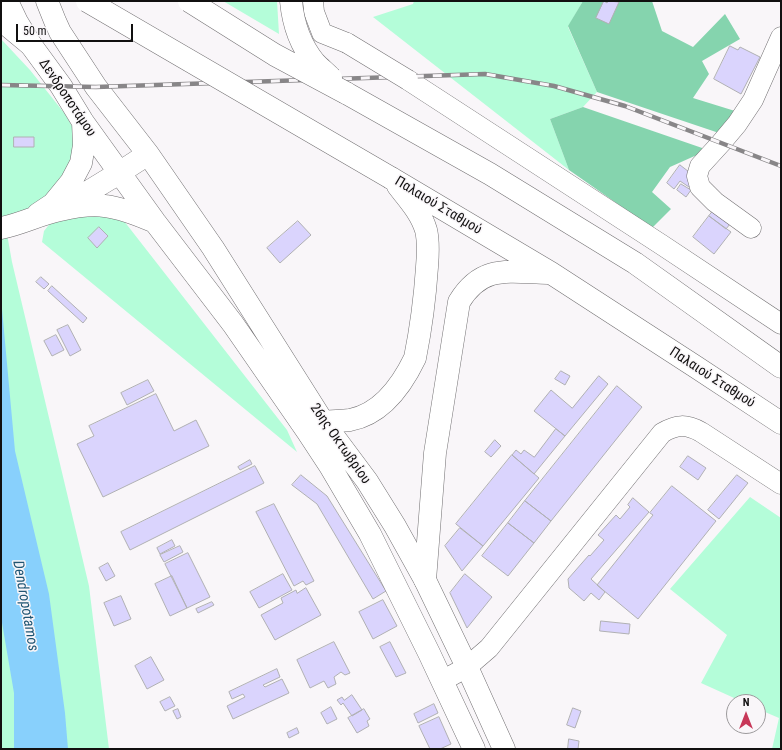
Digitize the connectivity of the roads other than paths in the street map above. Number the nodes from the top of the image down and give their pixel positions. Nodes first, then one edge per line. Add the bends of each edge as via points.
1 (7, 1) edge
2 (47, 1) edge
3 (87, 1) edge
4 (189, 1) edge
5 (292, 1) edge
6 (313, 1) edge
7 (1, 20) edge
8 (781, 37) edge
9 (31, 46) junction
10 (346, 93) junction
11 (83, 122) junction
12 (148, 154) junction
13 (119, 173) junction
14 (391, 178) junction
15 (59, 210) junction
16 (30, 220) junction
17 (155, 222) junction
18 (1, 228) edge
19 (751, 228) dead end
20 (551, 273) junction
21 (781, 324) edge
22 (781, 367) edge
23 (323, 422) junction
24 (781, 423) edge
25 (781, 484) edge
26 (425, 580) junction
27 (467, 667) junction
28 (442, 681) junction
29 (474, 749) edge
30 (504, 749) edge

1 - 9 main road, Δενδροποτάμου
2 - 12 main road via 60,32 96,87
3 - 14 main road, Παλαιού Σταθμού, bridge
4 - 10 main road, bridge via 275,55
5 - 10 main road, bridge via 297,28 305,48 315,63
6 - 21 street, bridge via 314,12 322,33 347,43 408,80
7 - 9 main road
8 - 19 street via 753,100 737,124 700,166 697,176 700,187 715,202
9 - 11 main road, Δενδροποτάμου via 61,86
10 - 22 main road via 483,170 577,227 634,263
11 - 13 main road, Δενδροποτάμου
11 - 16 main road via 84,145 78,170 53,204
12 - 13 main road
12 - 23 main road, 26ης Οκτωβρίου via 213,248
13 - 15 main road
13 - 17 main road, 26ης Οκτωβρίου
14 - 20 main road, Παλαιού Σταθμού
14 - 23 main road via 412,203 426,232 426,284 415,358 402,382 380,406 365,416 351,420
15 - 16 main road
15 - 17 main road via 90,205 105,206 134,213
16 - 18 main road
17 - 28 main road, 26ης Οκτωβρίου via 233,324 330,466 370,534
20 - 24 main road, Παλαιού Σταθμού
20 - 26 main road via 494,273 472,284 459,302 435,453
23 - 26 main road, 26ης Οκτωβρίου via 367,481
25 - 27 street via 690,426 670,428 662,433 489,648
26 - 27 main road, 26ης Οκτωβρίου
27 - 28 street
27 - 30 main road, 26ης Οκτωβρίου
28 - 29 main road, 26ης Οκτωβρίου

